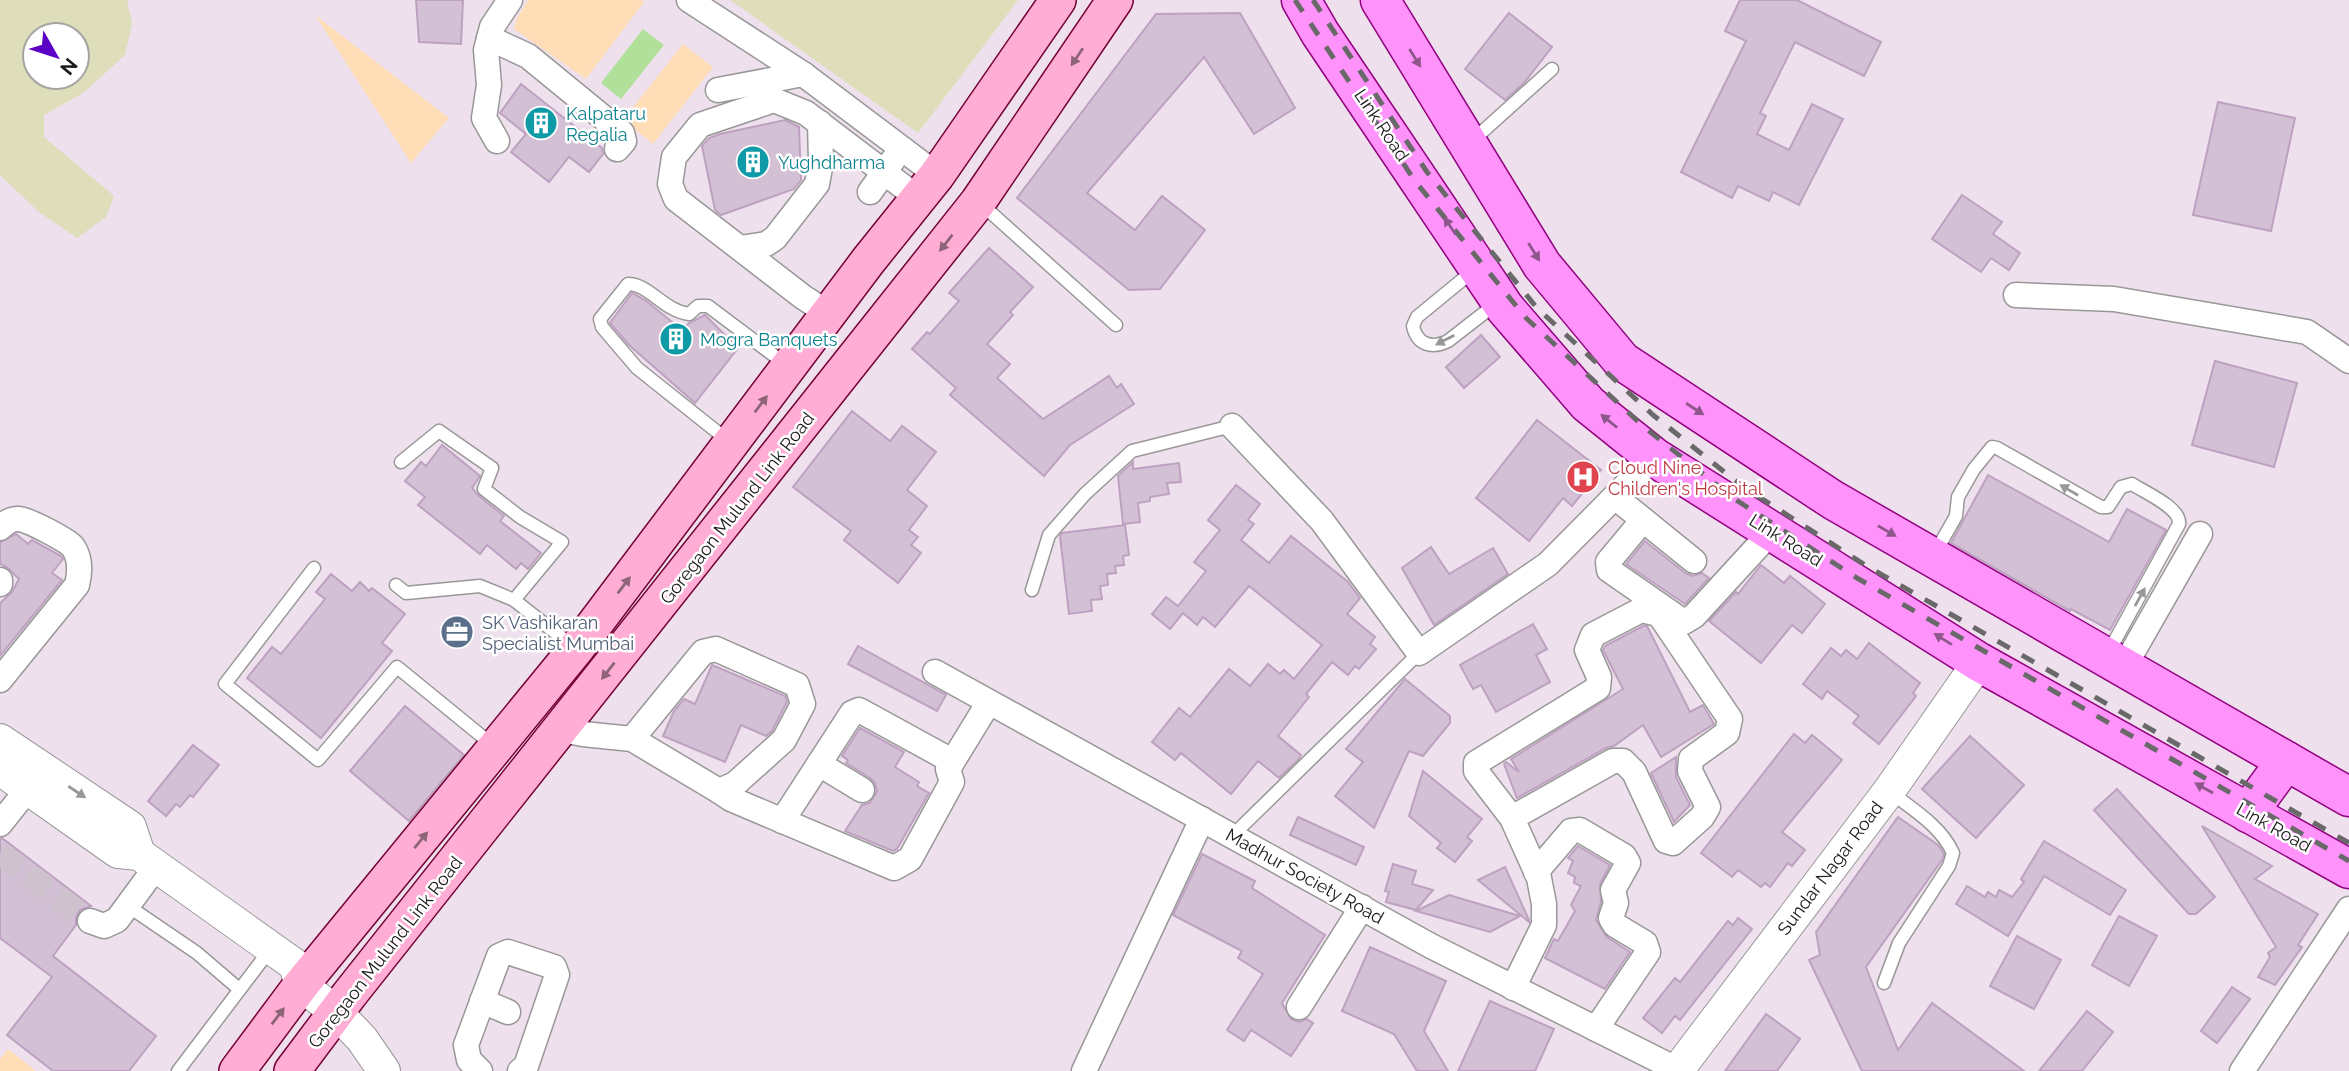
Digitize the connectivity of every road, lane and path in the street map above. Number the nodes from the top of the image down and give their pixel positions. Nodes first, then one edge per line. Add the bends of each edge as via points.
1 (510, 0) edge
2 (689, 0) edge
3 (1059, 0) edge
4 (1115, 0) edge
5 (1301, 0) edge
6 (1380, 0) edge
7 (489, 38) junction
8 (1552, 69) dead end
9 (803, 74) junction
10 (718, 90) dead end
11 (829, 124) junction
12 (497, 141) dead end
13 (1468, 145) junction
14 (617, 149) dead end
15 (893, 161) junction
16 (927, 187) junction
17 (870, 192) dead end
18 (978, 202) junction
19 (740, 248) junction
20 (1478, 267) junction
21 (2016, 295) dead end
22 (1500, 301) junction
23 (829, 314) junction
24 (1116, 325) dead end
25 (2349, 360) edge
26 (789, 367) junction
27 (1233, 426) joint
28 (731, 443) junction
29 (1654, 457) junction
30 (401, 463) dead end
31 (707, 475) junction
32 (1615, 497) junction
33 (740, 503) junction
34 (1643, 520) junction
35 (0, 528) edge
36 (1772, 531) junction
37 (2200, 534) dead end
38 (1933, 557) junction
39 (1693, 561) dead end
40 (313, 568) dead end
41 (396, 585) dead end
42 (1032, 590) dead end
43 (514, 600) junction
44 (576, 649) junction
45 (1419, 653) junction
46 (1979, 662) junction
47 (2115, 662) junction
48 (935, 673) dead end
49 (0, 680) edge
50 (989, 702) junction
51 (562, 730) junction
52 (632, 739) junction
53 (0, 740) edge
54 (496, 748) junction
55 (952, 761) junction
56 (2286, 761) junction
57 (819, 764) junction
58 (0, 769) edge
59 (36, 779) junction
60 (862, 790) dead end
61 (719, 791) junction
62 (1889, 791) junction
63 (2349, 797) edge
64 (2248, 813) junction
65 (1512, 818) junction
66 (1202, 820) junction
67 (782, 821) junction
68 (0, 824) edge
69 (1232, 836) junction
70 (147, 860) junction
71 (2349, 869) edge
72 (1536, 872) junction
73 (128, 906) junction
74 (1362, 907) junction
75 (2349, 909) edge
76 (90, 921) dead end
77 (296, 966) junction
78 (1884, 984) dead end
79 (1513, 988) junction
80 (239, 989) junction
81 (482, 1001) junction
82 (343, 1003) junction
83 (1299, 1007) dead end
84 (508, 1012) dead end
85 (1596, 1029) junction
86 (1678, 1070) edge
87 (178, 1071) edge
88 (237, 1071) edge
89 (292, 1071) edge
90 (384, 1071) edge
91 (400, 1071) edge
92 (480, 1071) edge
93 (520, 1071) edge
94 (1084, 1071) edge
95 (2242, 1071) edge

1 - 7 street
2 - 9 street
3 - 16 main road
4 -> 18 main road, Goregaon Mulund Link Road
20 -> 5 main road, Link Road
6 -> 13 main road
7 - 12 street via 484,118
7 - 14 street via 528,56 622,133 624,141
8 - 13 lane
9 - 10 street
9 - 15 street
11 - 15 street
11 - 19 street via 817,184 775,238
11 - 19 street via 774,100 699,125 674,157 670,184 676,199
13 -> 38 main road via 1542,265 1622,361 1833,500
15 - 16 street
15 - 17 street
16 - 23 main road
18 - 24 lane
18 -> 33 main road, Goregaon Mulund Link Road
19 - 23 street
20 - 22 main road, Link Road
22 -> 20 lane via 1448,341 1438,346 1420,341 1413,326 1417,317
21 - 25 street via 2114,299 2307,332
29 -> 22 main road, Link Road via 1588,404
23 - 26 main road
28 -> 26 main road
26 - 28 lane via 708,306 698,306 690,314 677,312 636,284 628,284 600,319 637,368
27 - 42 lane via 1132,451 1049,535
27 - 45 street via 1322,521
28 - 31 main road
29 - 32 street
29 - 36 main road, Link Road
30 - 43 lane via 439,431 492,468 484,489 562,542
31 - 33 main road
44 -> 31 main road
32 - 34 street
32 - 45 street via 1548,564
33 -> 51 main road, Goregaon Mulund Link Road
34 - 36 street via 1608,562 1609,570 1684,622
34 - 39 street
35 - 49 street via 20,518 66,541 74,547 81,570 77,585
46 -> 36 main road, Link Road
37 - 47 street
38 - 47 main road
47 -> 38 lane via 2180,519 2175,511 2132,484 2121,487 2111,504 2101,508 1992,447 1958,497 1956,516
40 - 54 lane via 225,684 318,760 397,667
41 - 43 lane via 406,593 480,586
43 - 44 lane
44 - 54 main road
45 - 69 lane
46 - 62 street, Sundar Nagar Road
64 -> 46 main road, Link Road
47 - 56 main road
48 - 50 street, Madhur Society Road
50 - 55 street
50 - 66 street, Madhur Society Road
51 - 52 street
51 - 82 main road, Goregaon Mulund Link Road
52 - 61 street
52 - 61 street via 704,652 716,649 797,685 803,704 784,740 735,784
53 - 59 street
77 -> 54 main road
55 - 57 street via 859,710 852,713
55 - 67 street via 948,769 952,782 909,859 894,868
56 - 63 main road
56 - 64 main road
57 - 60 street
57 - 67 street
58 - 59 street
59 - 68 street
59 - 70 street via 130,827
61 - 67 street
62 - 78 lane via 1936,828 1954,853 1899,943
62 - 86 street, Sundar Nagar Road
64 - 71 main road, Link Road
65 - 65 street via 1613,761 1623,761 1634,772 1667,841 1673,843 1702,817 1708,807 1690,771 1691,759 1727,733 1730,719 1659,614 1641,610 1593,635 1587,650 1599,677 1598,688 1476,763 1476,771
65 - 72 street
66 - 69 street, Madhur Society Road
66 - 94 street
69 - 74 street, Madhur Society Road
70 - 73 street
70 - 77 street
72 - 79 street via 1544,925
72 - 85 street via 1571,831 1580,830 1628,863 1612,890 1616,903 1611,918 1645,943 1648,952
73 - 76 street via 117,920 104,926
73 - 80 lane via 197,953
74 - 79 street, Madhur Society Road
74 - 83 street
75 - 95 street
77 - 80 lane
77 - 82 street
88 -> 77 main road
79 - 85 street, Madhur Society Road
80 - 87 lane
81 - 84 street
81 - 92 street via 466,1045 469,1060
81 - 93 street via 499,956 508,952 554,967 557,975 526,1066
82 - 89 main road, Goregaon Mulund Link Road
82 - 90 street
82 - 91 street via 392,1056
85 - 86 street, Madhur Society Road

